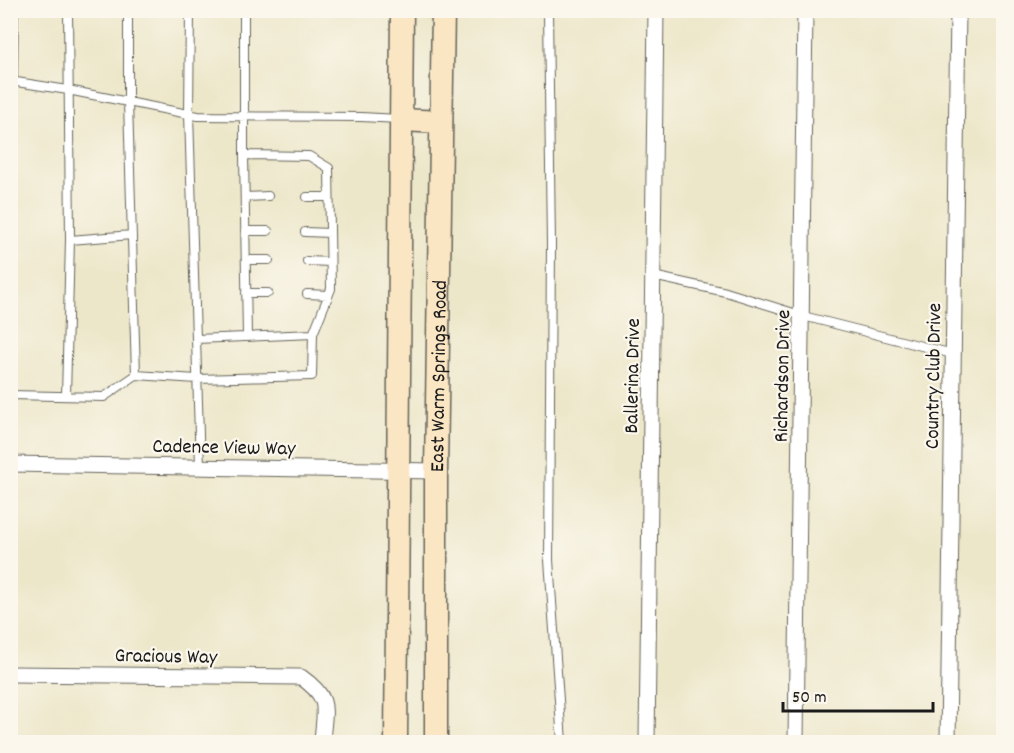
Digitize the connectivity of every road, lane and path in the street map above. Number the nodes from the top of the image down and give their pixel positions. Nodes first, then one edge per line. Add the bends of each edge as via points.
1 (14, 10) edge
2 (68, 10) edge
3 (128, 10) edge
4 (190, 10) edge
5 (244, 10) edge
6 (402, 10) edge
7 (443, 10) edge
8 (548, 10) edge
9 (656, 10) edge
10 (805, 10) edge
11 (958, 10) edge
12 (12, 81) edge
13 (70, 90) junction
14 (128, 102) junction
15 (189, 114) junction
16 (244, 116) junction
17 (401, 120) junction
18 (441, 122) junction
19 (244, 155) junction
20 (268, 196) dead end
21 (245, 197) junction
22 (307, 197) dead end
23 (329, 197) junction
24 (245, 231) junction
25 (268, 231) dead end
26 (305, 232) dead end
27 (330, 233) junction
28 (132, 235) junction
29 (70, 240) junction
30 (246, 260) junction
31 (269, 260) dead end
32 (307, 261) dead end
33 (330, 262) junction
34 (653, 276) junction
35 (246, 293) junction
36 (268, 293) dead end
37 (307, 294) dead end
38 (328, 295) junction
39 (803, 316) junction
40 (313, 334) junction
41 (247, 337) junction
42 (196, 339) junction
43 (953, 354) junction
44 (136, 375) junction
45 (197, 379) junction
46 (10, 395) edge
47 (66, 396) junction
48 (10, 464) edge
49 (200, 466) junction
50 (397, 469) junction
51 (436, 471) junction
52 (10, 674) edge
53 (322, 742) edge
54 (396, 742) edge
55 (436, 742) edge
56 (562, 742) edge
57 (647, 742) edge
58 (796, 742) edge
59 (948, 742) edge

1 - 12 lane
2 - 13 lane
3 - 14 lane
4 - 15 lane
5 - 16 lane
6 - 17 main road, East Warm Springs Road
7 - 18 main road, East Warm Springs Road
8 - 56 lane via 549,560
9 - 34 street, Ballerina Drive
10 - 39 street, Richardson Drive
11 - 43 street, Country Club Drive
12 - 13 lane
13 - 14 lane
13 - 29 lane
14 - 15 lane
14 - 28 lane
15 - 16 lane
15 - 42 lane
16 - 17 lane
16 - 19 lane
17 - 18 main road
17 - 50 main road, East Warm Springs Road
18 - 51 main road, East Warm Springs Road
19 - 21 lane
19 - 23 lane via 309,156 329,168
20 - 21 lane
21 - 24 lane
22 - 23 lane
23 - 27 lane
24 - 25 lane
24 - 30 lane
26 - 27 lane
27 - 33 lane
28 - 29 lane
28 - 44 lane
29 - 47 lane
30 - 31 lane
30 - 35 lane
32 - 33 lane
33 - 38 lane
34 - 39 lane via 726,292
34 - 57 street, Ballerina Drive
35 - 36 lane
35 - 41 lane
37 - 38 lane
38 - 40 lane
39 - 43 lane
39 - 58 street, Richardson Drive
40 - 41 lane
40 - 45 lane via 312,376
41 - 42 lane
42 - 45 lane
43 - 59 street, Country Club Drive
44 - 45 lane
44 - 47 lane via 104,397
45 - 49 lane
46 - 47 lane
48 - 49 street, Cadence View Way
49 - 50 street, Cadence View Way
50 - 51 street, Cadence View Way
50 - 54 main road, East Warm Springs Road
51 - 55 main road, East Warm Springs Road
52 - 53 street, Gracious Way via 301,677 317,688 324,699

